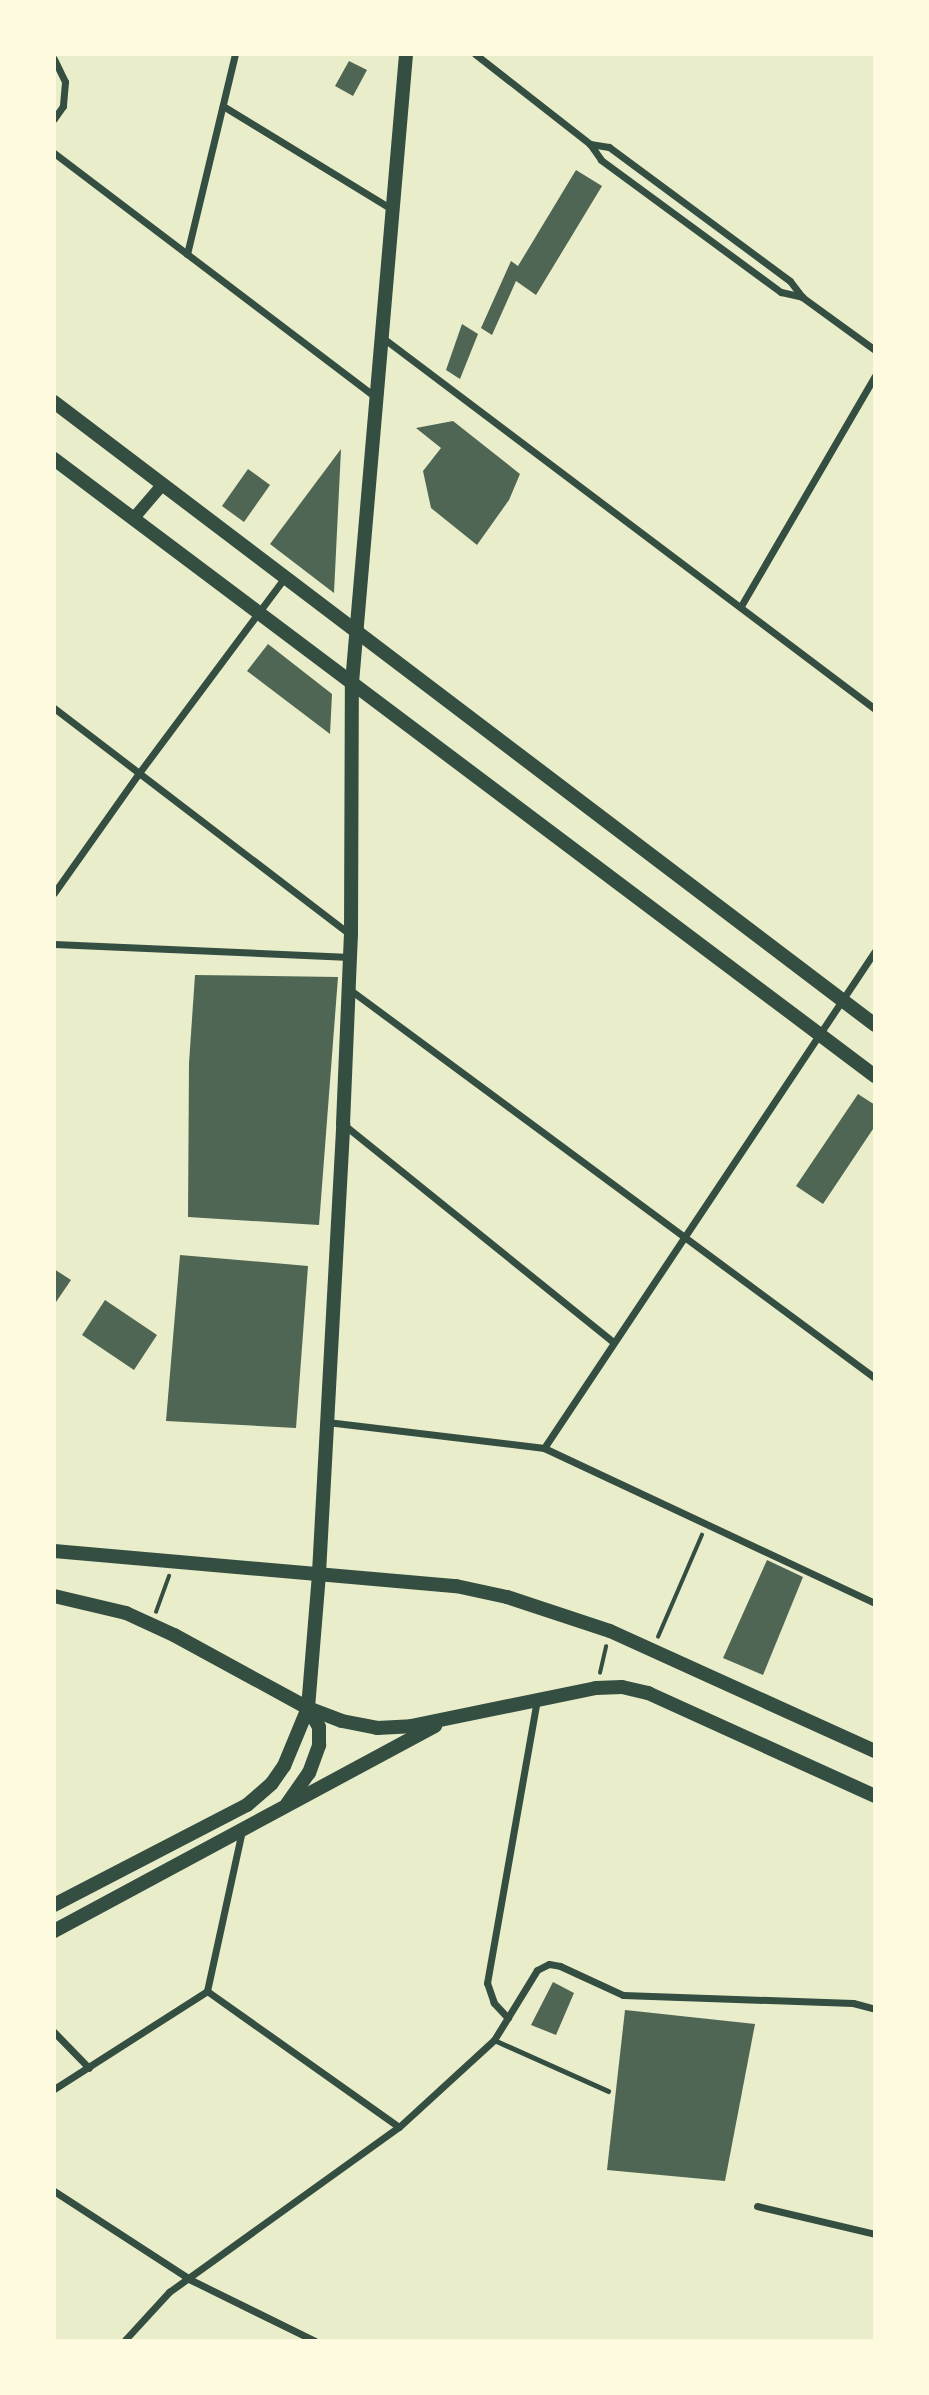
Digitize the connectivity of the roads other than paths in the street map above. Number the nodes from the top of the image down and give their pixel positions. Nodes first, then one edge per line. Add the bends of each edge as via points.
1 (235, 54) edge
2 (407, 54) edge
3 (475, 54) edge
4 (54, 59) edge
5 (223, 106) junction
6 (54, 119) edge
7 (590, 144) junction
8 (54, 153) edge
9 (393, 209) junction
10 (187, 254) junction
11 (802, 297) junction
12 (382, 338) junction
13 (875, 350) edge
14 (875, 376) edge
15 (377, 398) junction
16 (54, 402) edge
17 (54, 459) edge
18 (162, 485) junction
19 (132, 519) junction
20 (285, 577) junction
21 (741, 606) junction
22 (258, 612) junction
23 (357, 629) junction
24 (352, 683) junction
25 (54, 708) edge
26 (875, 709) edge
27 (139, 773) junction
28 (54, 893) edge
29 (351, 935) junction
30 (54, 944) edge
31 (875, 951) edge
32 (350, 957) junction
33 (348, 988) junction
34 (842, 1001) junction
35 (875, 1026) edge
36 (819, 1035) junction
37 (875, 1076) edge
38 (343, 1124) junction
39 (683, 1237) junction
40 (611, 1341) junction
41 (875, 1378) edge
42 (327, 1422) junction
43 (544, 1448) junction
44 (54, 1551) edge
45 (320, 1573) junction
46 (54, 1596) edge
47 (875, 1603) edge
48 (537, 1700) junction
49 (308, 1708) junction
50 (450, 1717) junction
51 (875, 1751) edge
52 (875, 1796) edge
53 (282, 1810) junction
54 (243, 1829) junction
55 (54, 1905) edge
56 (54, 1931) edge
57 (207, 1991) junction
58 (875, 2009) edge
59 (508, 2018) junction
60 (54, 2032) edge
61 (494, 2040) junction
62 (89, 2068) junction
63 (54, 2089) edge
64 (608, 2091) dead end
65 (399, 2127) junction
66 (54, 2191) edge
67 (757, 2206) dead end
68 (875, 2234) edge
69 (191, 2280) junction
70 (124, 2341) edge
71 (315, 2341) edge

1 - 5 street
2 - 9 main road
3 - 7 street
4 - 6 street via 65,82 63,106
5 - 9 street
5 - 10 street
7 - 11 street via 601,160 781,292
7 - 11 street via 609,147 790,281
8 - 10 street
9 - 12 main road
10 - 15 street
11 - 13 street
12 - 15 main road
12 - 21 street
14 - 21 street
15 - 23 main road
16 - 18 main road
17 - 19 main road
18 - 19 street
18 - 20 main road
19 - 22 main road
20 - 22 street
20 - 23 main road
21 - 26 street
22 - 24 main road
22 - 27 street
23 - 24 main road
23 - 34 main road
24 - 29 main road
24 - 36 main road
25 - 27 street
27 - 28 street
27 - 29 street
29 - 32 main road
30 - 32 street
31 - 34 street
32 - 33 main road
33 - 38 main road
33 - 39 street
34 - 35 main road
34 - 36 street
36 - 37 main road
36 - 39 street
38 - 40 street
38 - 42 main road
39 - 40 street
39 - 41 street
40 - 43 street
42 - 43 street
42 - 45 main road
43 - 47 street
44 - 45 main road
45 - 49 main road
45 - 51 main road via 457,1586 544,1608 652,1649
46 - 49 main road via 126,1613 151,1624
48 - 50 main road
48 - 52 main road via 596,1688 648,1693
48 - 59 street via 487,1983 494,2003
49 - 50 main road via 377,1728
49 - 53 main road via 319,1727 319,1745 309,1773
49 - 55 main road via 284,1766 247,1805
50 - 53 main road
53 - 54 main road
54 - 56 main road
54 - 57 street
57 - 62 street
57 - 65 street
58 - 59 street via 853,2003 623,1995 549,1964 537,1970
59 - 61 street
60 - 62 street
61 - 64 lane
61 - 65 street
62 - 63 street
65 - 69 street
66 - 69 street
67 - 68 street
69 - 70 street via 169,2292
69 - 71 street

